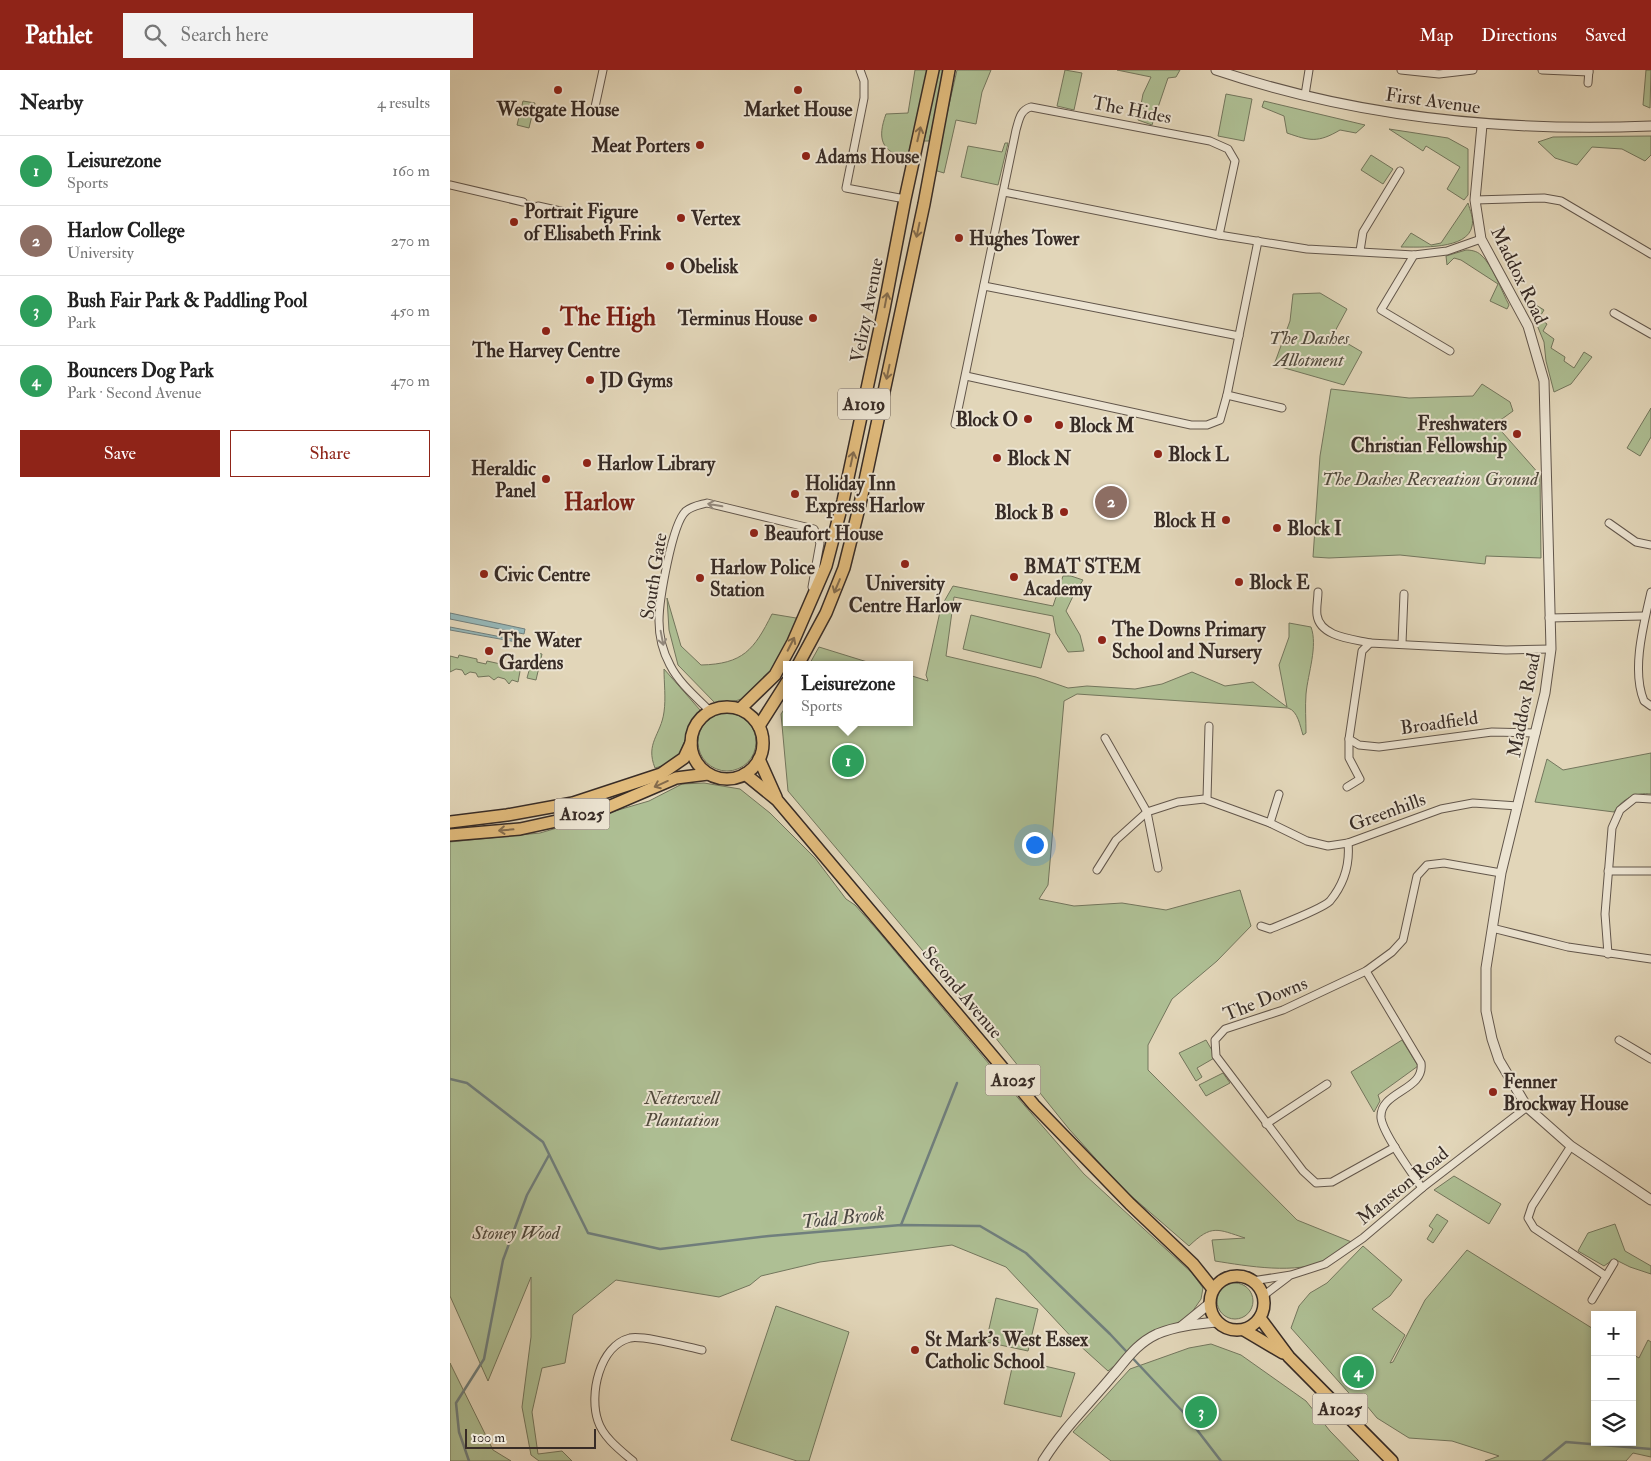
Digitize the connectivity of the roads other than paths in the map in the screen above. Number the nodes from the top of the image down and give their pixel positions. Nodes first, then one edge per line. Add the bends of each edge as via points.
1 (603, 70) edge
2 (860, 70) edge
3 (933, 70) edge
4 (949, 70) edge
5 (1216, 70) edge
6 (1309, 70) edge
7 (1401, 70) edge
8 (1473, 70) edge
9 (1542, 70) edge
10 (1588, 71) edge
11 (1588, 83) dead end
12 (1305, 95) junction
13 (595, 107) dead end
14 (1482, 125) junction
15 (1651, 126) edge
16 (1400, 171) dead end
17 (450, 185) edge
18 (1004, 192) junction
19 (905, 198) junction
20 (1475, 200) junction
21 (523, 202) tunnel mouth
22 (538, 206) tunnel mouth
23 (565, 212) dead end
24 (1219, 235) junction
25 (1481, 239) junction
26 (1258, 241) junction
27 (1360, 251) junction
28 (1651, 254) edge
29 (1414, 255) junction
30 (984, 286) junction
31 (1614, 313) dead end
32 (1651, 334) edge
33 (1239, 336) junction
34 (1450, 351) dead end
35 (966, 376) junction
36 (1228, 394) junction
37 (1282, 408) dead end
38 (955, 424) dead end
39 (1609, 522) dead end
40 (1651, 545) edge
41 (1318, 592) dead end
42 (1651, 592) edge
43 (1404, 594) dead end
44 (808, 606) junction
45 (1644, 616) junction
46 (1549, 618) junction
47 (1370, 642) junction
48 (1402, 643) junction
49 (1550, 648) junction
50 (800, 661) edge
51 (783, 689) edge
52 (1651, 706) edge
53 (740, 709) junction
54 (710, 711) junction
55 (760, 726) junction
56 (1208, 726) dead end
57 (1536, 733) junction
58 (1105, 738) dead end
59 (1349, 739) junction
60 (691, 743) junction
61 (759, 759) junction
62 (708, 774) junction
63 (746, 774) junction
64 (1347, 786) dead end
65 (1279, 794) dead end
66 (1207, 799) junction
67 (1651, 799) edge
68 (777, 800) junction
69 (1518, 806) junction
70 (1147, 812) junction
71 (450, 822) edge
72 (1270, 823) junction
73 (450, 835) edge
74 (1348, 843) junction
75 (1158, 868) dead end
76 (1097, 870) dead end
77 (1608, 871) junction
78 (1651, 871) edge
79 (1501, 873) junction
80 (1261, 926) dead end
81 (1492, 928) junction
82 (1608, 954) junction
83 (1651, 958) edge
84 (1366, 971) junction
85 (1619, 1040) dead end
86 (1651, 1059) edge
87 (1327, 1084) dead end
88 (1527, 1107) junction
89 (1266, 1124) junction
90 (1571, 1146) junction
91 (1395, 1147) junction
92 (1422, 1188) junction
93 (1651, 1200) edge
94 (1614, 1263) dead end
95 (1193, 1264) junction
96 (1291, 1275) junction
97 (1606, 1276) junction
98 (1223, 1279) junction
99 (1252, 1281) junction
100 (1213, 1289) junction
101 (1263, 1296) junction
102 (1592, 1300) dead end
103 (1209, 1304) junction
104 (1260, 1318) junction
105 (1217, 1322) junction
106 (1182, 1326) junction
107 (1244, 1330) junction
108 (702, 1350) dead end
109 (1289, 1357) junction
110 (633, 1461) edge
111 (1043, 1461) edge
112 (1392, 1461) edge

1 - 13 street
2 - 19 street via 864,98 846,188
19 -> 3 main road, Velizy Avenue / A1019
4 -> 50 main road, Velizy Avenue / A1019 via 922,212 844,568 826,613
5 - 12 street, First Avenue
6 - 12 street
7 - 8 street via 1439,74
9 - 10 street
10 - 11 street
12 - 14 street, First Avenue
14 - 15 street, First Avenue
14 - 20 street, Maddox Road
16 - 27 street via 1363,232
17 - 21 street
18 - 24 street
18 - 24 street, The Hides via 1016,130 1025,108 1031,106 1093,118 1210,142 1228,149 1235,161
18 - 30 street, The Hides
44 -> 19 main road, Velizy Avenue / A1019 via 826,566 843,501
20 - 25 street, Maddox Road
20 - 28 street via 1544,198 1561,201
22 - 23 street
24 - 26 street
25 - 29 street via 1447,251
25 - 46 street, Maddox Road via 1528,326 1544,381
26 - 27 street via 1307,249
26 - 33 street
27 - 29 street
29 - 34 street via 1381,310
30 - 33 street
30 - 35 street, The Hides
31 - 32 street
33 - 36 street
35 - 36 street via 1191,425 1207,425 1220,420
35 - 38 street, The Hides
36 - 37 street
39 - 40 street via 1636,542
41 - 47 street via 1317,617 1322,627 1337,635
42 - 45 street
43 - 48 street
53 -> 44 main road, Velizy Avenue / A1019 via 775,675
44 -> 54 street, South Gate via 820,543 814,529 707,503 685,512 677,524 662,596 661,637 670,665
45 - 46 street
45 - 52 street via 1639,679 1644,701
46 - 49 street, Maddox Road
47 - 48 street
47 - 59 street via 1362,651
48 - 49 street via 1506,650
49 - 57 street, Maddox Road
51 - 55 main road
53 - 54 main road via 725,706
53 - 55 main road via 751,715
54 - 60 main road via 697,722
55 - 61 main road via 763,744
56 - 66 street
57 - 59 street, Broadfield via 1492,732 1379,747 1359,745
57 - 69 street, Maddox Road
58 - 70 street
59 - 64 street via 1349,758 1360,779
60 - 62 main road via 694,758
60 - 71 main road, A1025 via 684,758 661,774 573,803
61 - 63 main road
61 - 68 main road, Second Avenue / A1025
62 - 63 main road via 731,779
62 -> 73 main road, A1025 via 676,778 606,808 561,820
63 - 68 main road, Second Avenue / A1025
65 - 72 street
66 - 70 street, Greenhills via 1178,802
66 - 72 street, Greenhills
67 - 77 street via 1635,798 1620,810 1612,828
68 - 95 main road, Second Avenue / A1025 via 1034,1105
69 - 74 street, Greenhills via 1472,803 1441,808
69 - 79 street, Maddox Road
70 - 75 street
70 - 76 street, Greenhills via 1116,840
72 - 74 street, Greenhills via 1307,841 1328,846
74 - 80 street via 1350,860 1345,876 1329,902 1270,929
77 - 78 street
77 - 82 street via 1605,914
79 - 81 street, Maddox Road
79 - 84 street, The Downs via 1444,864 1427,865 1417,876 1403,940
81 - 82 street
81 - 88 street, Maddox Road via 1486,968 1486,1011 1499,1060
82 - 83 street
84 - 89 street, The Downs via 1283,1010 1226,1029 1218,1037 1214,1047 1216,1056
84 - 91 street via 1421,1063 1419,1078 1382,1108 1381,1120
85 - 86 street
87 - 89 street
88 - 90 street, Maddox Road
88 - 92 street, Manston Road
89 - 91 street, The Downs via 1316,1183 1332,1182
90 - 93 street, Maddox Road
90 - 97 street via 1532,1206 1528,1218 1534,1228
91 - 92 street
92 - 96 street, Manston Road via 1363,1238 1325,1264
94 - 97 street
95 - 98 main road, Second Avenue / A1025
95 - 100 main road, Second Avenue / A1025
96 - 99 street, Manston Road
96 - 101 street, Manston Road
97 - 102 street
98 - 99 main road via 1238,1276
98 - 100 main road
99 - 101 main road
100 - 103 main road
101 - 104 main road
103 - 105 main road
103 - 106 street
104 - 107 main road
104 - 109 main road, A1025
105 - 106 street
105 - 107 main road via 1230,1330
106 - 111 street via 1156,1335 1130,1352
107 - 109 main road, A1025
108 - 110 street via 630,1338 613,1348 601,1366 594,1403 598,1422 612,1443
109 - 112 main road, A1025

